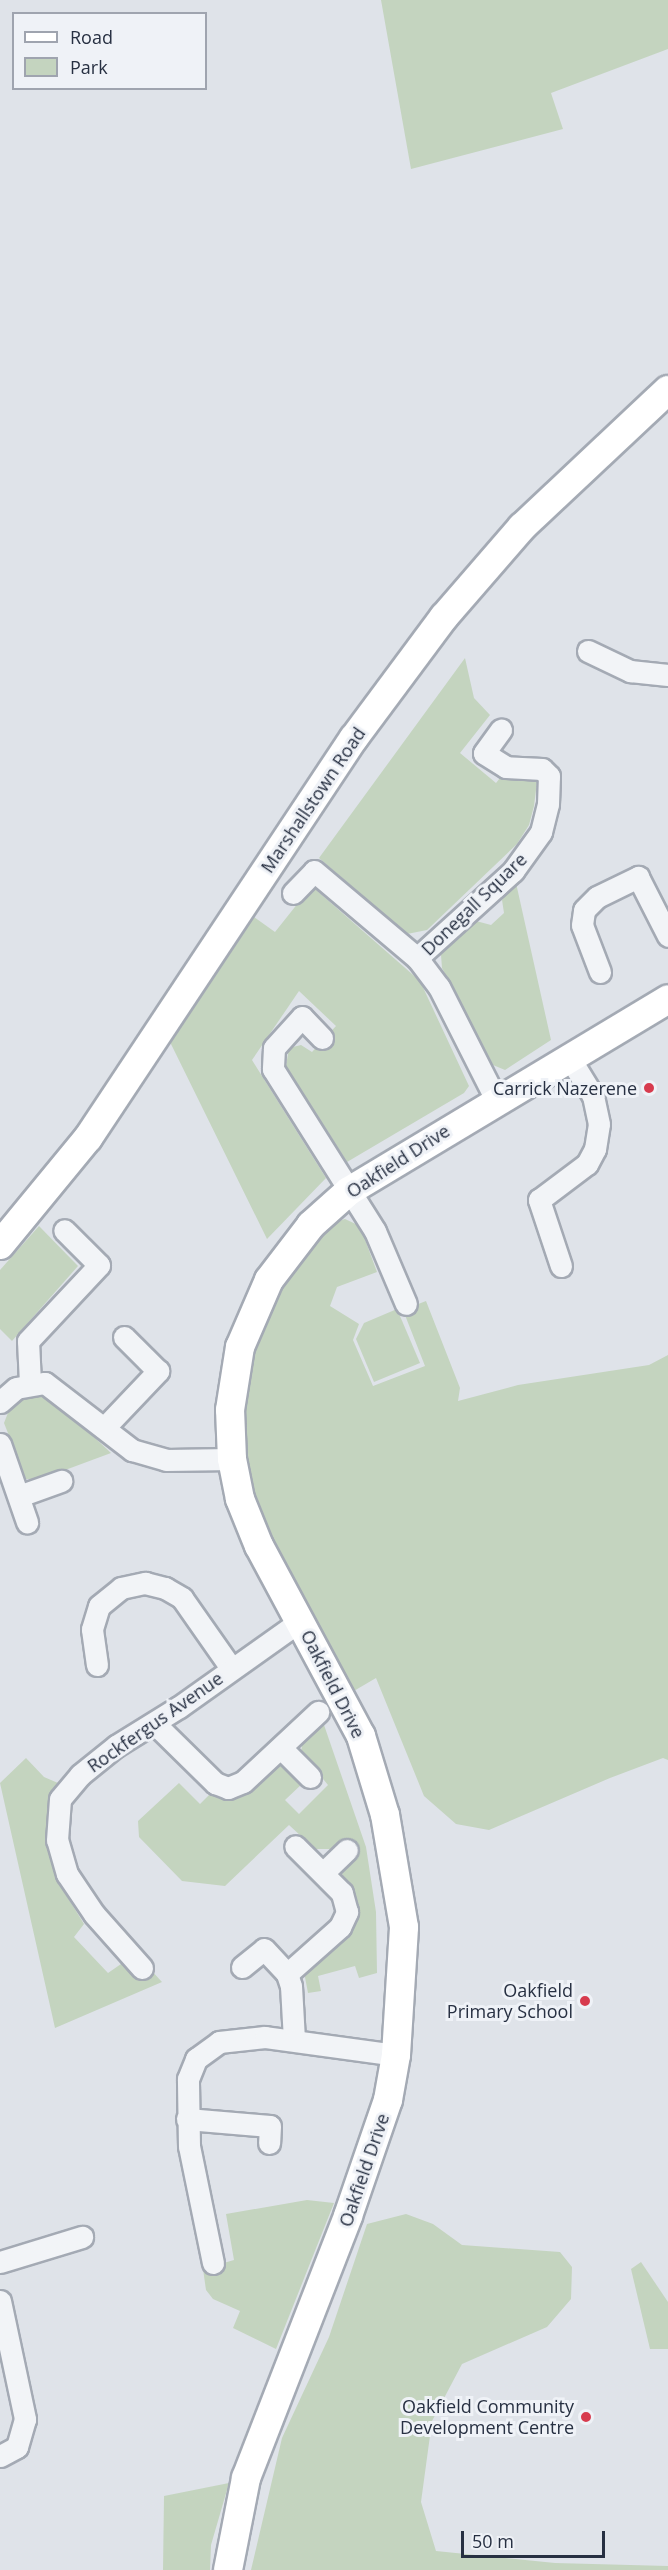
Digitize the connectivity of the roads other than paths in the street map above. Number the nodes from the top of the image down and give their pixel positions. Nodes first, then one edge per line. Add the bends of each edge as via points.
1 (668, 390) edge
2 (588, 651) dead end
3 (668, 675) edge
4 (501, 730) dead end
5 (292, 894) dead end
6 (666, 928) edge
7 (417, 958) junction
8 (600, 972) dead end
9 (668, 999) edge
10 (322, 1038) dead end
11 (569, 1057) junction
12 (496, 1100) junction
13 (349, 1191) junction
14 (64, 1230) dead end
15 (0, 1245) edge
16 (561, 1266) dead end
17 (406, 1304) dead end
18 (124, 1337) dead end
19 (30, 1383) junction
20 (0, 1402) edge
21 (104, 1428) junction
22 (0, 1444) edge
23 (232, 1459) junction
24 (61, 1480) dead end
25 (19, 1496) junction
26 (27, 1522) dead end
27 (300, 1621) junction
28 (97, 1665) dead end
29 (231, 1668) junction
30 (318, 1712) dead end
31 (154, 1723) junction
32 (281, 1748) junction
33 (310, 1777) dead end
34 (295, 1846) dead end
35 (346, 1850) dead end
36 (323, 1873) junction
37 (242, 1967) dead end
38 (142, 1968) dead end
39 (286, 1974) junction
40 (294, 2039) junction
41 (396, 2055) junction
42 (187, 2119) junction
43 (269, 2125) dead end
44 (82, 2236) dead end
45 (0, 2262) edge
46 (213, 2263) dead end
47 (0, 2301) edge
48 (0, 2456) edge
49 (228, 2570) edge

1 - 15 street, Marshallstown Road via 522,527 438,626 354,738 88,1138
2 - 3 street via 630,671
4 - 7 street, Donegall Square via 484,753 506,767 542,769 549,776 541,832 513,871
5 - 7 street, Donegall Square via 314,871
6 - 8 street via 638,877 592,901 582,919 583,931
7 - 12 street, Donegall Square via 439,987
9 - 11 street, Oakfield Drive
10 - 13 street via 302,1017 274,1048 272,1064 280,1083
11 - 12 street, Oakfield Drive
11 - 16 street via 595,1101 599,1124 595,1149 587,1164 539,1200
12 - 13 street, Oakfield Drive
13 - 17 street via 375,1231
13 - 23 street, Oakfield Drive via 289,1251 249,1319 231,1390
14 - 19 street via 99,1265 28,1341
18 - 21 street via 158,1371
19 - 20 street via 16,1388
19 - 21 street via 55,1387
21 - 23 street via 132,1450 148,1456 184,1461
22 - 25 street
23 - 27 street, Oakfield Drive via 249,1524
24 - 25 street
25 - 26 street
27 - 29 street, Rockfergus Avenue
27 - 41 street, Oakfield Drive via 361,1736 385,1815 404,1927
28 - 29 street via 92,1629 96,1610 126,1586 145,1583 165,1587 194,1611
29 - 31 street, Rockfergus Avenue
30 - 32 street
31 - 32 street via 223,1788 240,1784
31 - 38 street, Rockfergus Avenue via 116,1746 68,1787 59,1802 56,1826 58,1852 73,1884
32 - 33 street
34 - 36 street
35 - 36 street
36 - 39 street via 344,1895 345,1919
37 - 39 street via 264,1949
39 - 40 street via 292,1991
40 - 41 street
40 - 42 street via 237,2039 206,2050 190,2071
41 - 49 street, Oakfield Drive via 388,2100 366,2168 246,2478
42 - 43 street
42 - 46 street via 194,2185
44 - 45 street
47 - 48 street via 25,2419 17,2447

